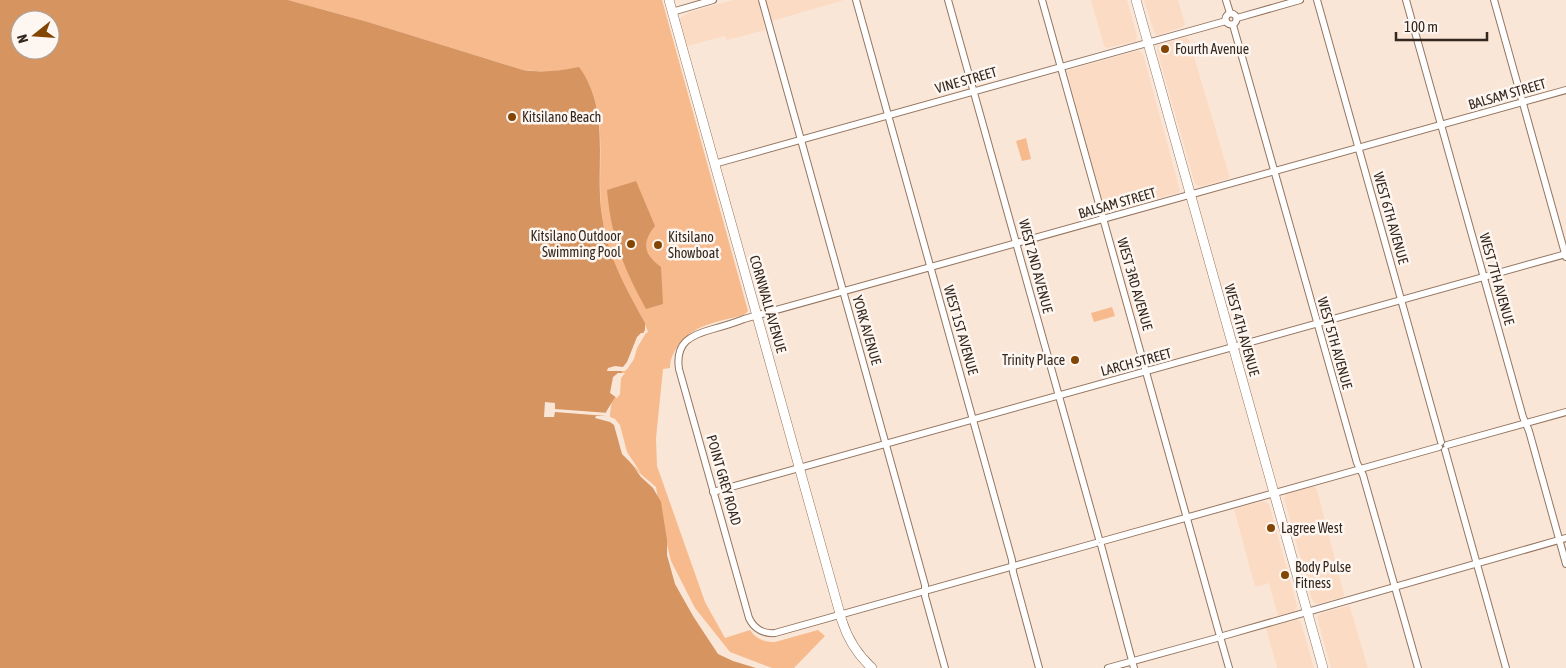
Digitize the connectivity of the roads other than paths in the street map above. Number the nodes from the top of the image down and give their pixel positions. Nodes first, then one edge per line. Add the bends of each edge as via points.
1 (669, 0) edge
2 (713, 0) edge
3 (762, 0) edge
4 (856, 0) edge
5 (948, 0) edge
6 (1042, 0) edge
7 (1136, 0) edge
8 (1226, 0) edge
9 (1300, 0) edge
10 (1317, 0) edge
11 (1406, 0) edge
12 (1494, 0) edge
13 (672, 12) junction
14 (1230, 14) junction
15 (1237, 18) junction
16 (1226, 21) junction
17 (1233, 24) junction
18 (1148, 42) junction
19 (1060, 67) junction
20 (1566, 90) edge
21 (974, 91) junction
22 (1523, 102) junction
23 (888, 115) junction
24 (1441, 125) junction
25 (800, 139) junction
26 (1358, 148) junction
27 (714, 164) junction
28 (1274, 172) junction
29 (1190, 195) junction
30 (1104, 219) junction
31 (1017, 244) junction
32 (1566, 255) edge
33 (931, 268) junction
34 (1483, 277) junction
35 (844, 292) junction
36 (1401, 300) junction
37 (757, 316) junction
38 (1316, 324) junction
39 (1232, 348) junction
40 (681, 350) joint
41 (1146, 372) junction
42 (1058, 396) junction
43 (1566, 412) edge
44 (973, 420) junction
45 (1525, 423) junction
46 (886, 444) junction
47 (1443, 446) junction
48 (800, 468) junction
49 (1360, 469) junction
50 (713, 492) junction
51 (1274, 493) junction
52 (1187, 518) junction
53 (1563, 539) edge
54 (1100, 542) junction
55 (1476, 563) junction
56 (1566, 564) edge
57 (1012, 567) junction
58 (1395, 586) junction
59 (925, 590) junction
60 (1307, 612) junction
61 (840, 614) junction
62 (1220, 637) junction
63 (1133, 665) edge
64 (872, 668) edge
65 (945, 668) edge
66 (1039, 668) edge
67 (1108, 668) edge
68 (1229, 668) edge
69 (1323, 668) edge
70 (1418, 668) edge
71 (1506, 668) edge

1 - 13 main road, CORNWALL AVENUE
2 - 13 street
3 - 25 street, YORK AVENUE
4 - 23 street, WEST 1ST AVENUE
5 - 21 street, WEST 2ND AVENUE
6 - 19 street, WEST 3RD AVENUE
7 - 18 main road, WEST 4TH AVENUE
8 - 14 street
9 - 15 street
10 - 26 street, WEST 6TH AVENUE
11 - 24 street, WEST 7TH AVENUE
12 - 22 street
13 - 27 main road, CORNWALL AVENUE
14 - 15 street
14 - 16 street
15 - 17 street
16 - 17 street
16 - 18 street, VINE STREET
17 - 28 street, WEST 5TH AVENUE
18 - 19 street, VINE STREET
18 - 29 main road, WEST 4TH AVENUE
19 - 21 street, VINE STREET
19 - 30 street, WEST 3RD AVENUE
20 - 22 street, BALSAM STREET
21 - 23 street, VINE STREET
21 - 31 street, WEST 2ND AVENUE
22 - 24 street, BALSAM STREET
22 - 32 street
23 - 25 street, VINE STREET
23 - 33 street, WEST 1ST AVENUE
24 - 26 street, BALSAM STREET
24 - 34 street, WEST 7TH AVENUE
25 - 27 street, VINE STREET
25 - 35 street, YORK AVENUE
26 - 28 street, BALSAM STREET
26 - 36 street, WEST 6TH AVENUE
27 - 37 main road, CORNWALL AVENUE
28 - 29 street, BALSAM STREET
28 - 38 street, WEST 5TH AVENUE
29 - 30 street, BALSAM STREET
29 - 39 main road, WEST 4TH AVENUE
30 - 31 street, BALSAM STREET
30 - 41 street, WEST 3RD AVENUE
31 - 33 street, BALSAM STREET
31 - 42 street, WEST 2ND AVENUE
32 - 34 street, LARCH STREET
33 - 35 street, BALSAM STREET
33 - 44 street, WEST 1ST AVENUE
34 - 36 street, LARCH STREET
34 - 45 street, WEST 7TH AVENUE
35 - 37 street, BALSAM STREET
35 - 46 street, YORK AVENUE
36 - 38 street, LARCH STREET
36 - 47 street, WEST 6TH AVENUE
37 - 40 street, BALSAM STREET via 696,334
37 - 48 main road, CORNWALL AVENUE
38 - 39 street, LARCH STREET
38 - 49 street, WEST 5TH AVENUE
39 - 41 street, LARCH STREET
39 - 51 main road, WEST 4TH AVENUE
40 - 50 street, POINT GREY ROAD via 679,370
41 - 42 street, LARCH STREET
41 - 52 street, WEST 3RD AVENUE
42 - 44 street, LARCH STREET
42 - 54 street, WEST 2ND AVENUE
43 - 45 street
44 - 46 street, LARCH STREET
44 - 57 street, WEST 1ST AVENUE
45 - 47 street
45 - 53 street, WEST 7TH AVENUE
46 - 48 street, LARCH STREET
46 - 59 street, YORK AVENUE
47 - 49 street
47 - 55 street, WEST 6TH AVENUE
48 - 50 street, LARCH STREET
48 - 61 main road, CORNWALL AVENUE
49 - 51 street
49 - 58 street, WEST 5TH AVENUE
50 - 61 street, POINT GREY ROAD via 752,624 759,630 775,633
51 - 52 street
51 - 60 main road, WEST 4TH AVENUE
52 - 54 street
52 - 62 street, WEST 3RD AVENUE
53 - 55 street
53 - 56 street, WEST 7TH AVENUE
54 - 57 street
54 - 63 street, WEST 2ND AVENUE
55 - 58 street
55 - 71 street, WEST 6TH AVENUE
57 - 59 street
57 - 66 street, WEST 1ST AVENUE
58 - 60 street
58 - 70 street, WEST 5TH AVENUE
59 - 61 street
59 - 65 street, YORK AVENUE
60 - 62 street
60 - 69 main road, WEST 4TH AVENUE
61 - 64 main road via 852,645
62 - 63 street
62 - 68 street, WEST 3RD AVENUE
63 - 67 street

